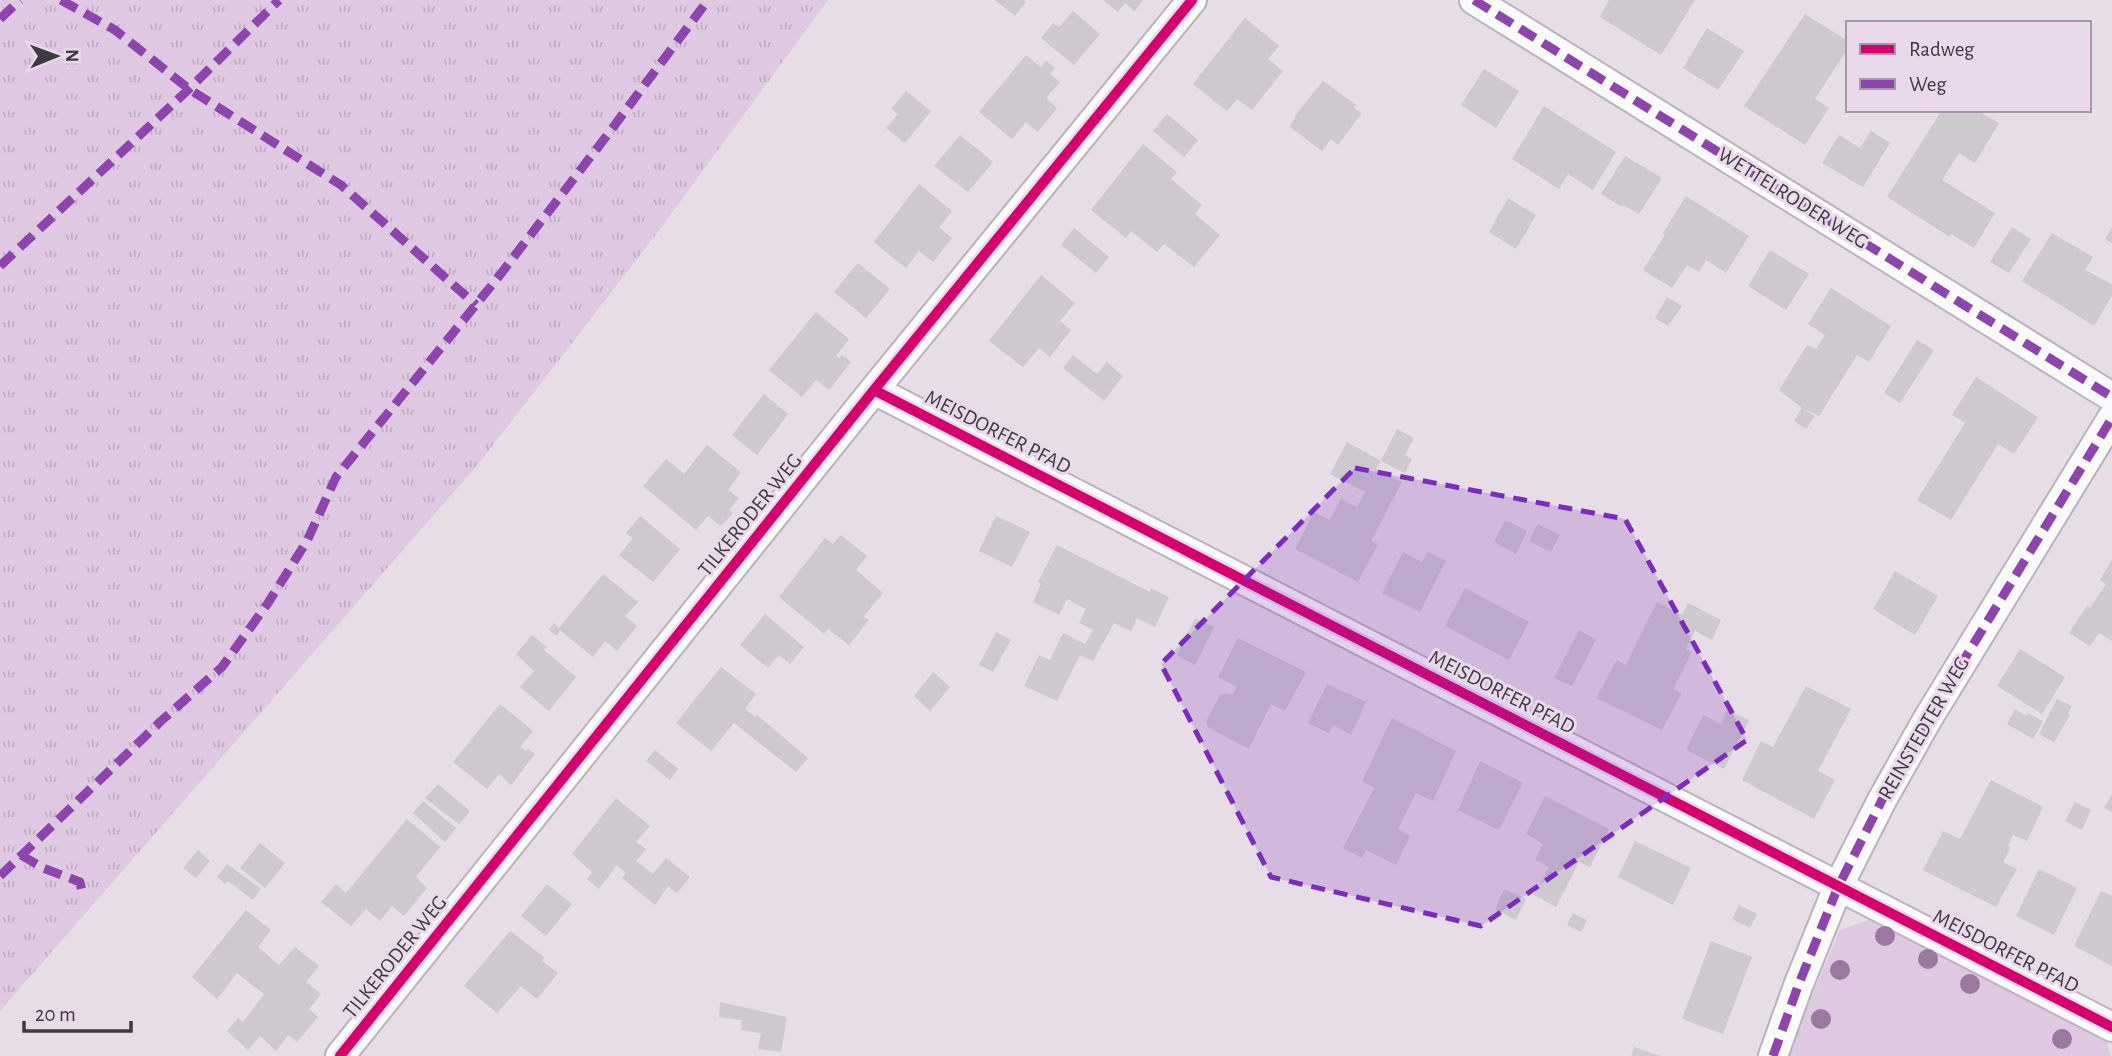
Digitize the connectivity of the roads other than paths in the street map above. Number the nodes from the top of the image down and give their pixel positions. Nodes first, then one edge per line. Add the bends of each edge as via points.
1 (1192, 0) edge
2 (1474, 0) edge
3 (874, 390) junction
4 (2112, 397) edge
5 (2112, 418) edge
6 (1838, 887) junction
7 (2112, 1027) edge
8 (340, 1056) edge
9 (1773, 1056) edge

1 - 3 street, TILKERODER WEG
2 - 4 street, WETTELRODER WEG
3 - 6 street, MEISDORFER PFAD
3 - 8 street, TILKERODER WEG
5 - 6 street, REINSTEDTER WEG via 1927,720
6 - 7 street, MEISDORFER PFAD
6 - 9 street, REINSTEDTER WEG

